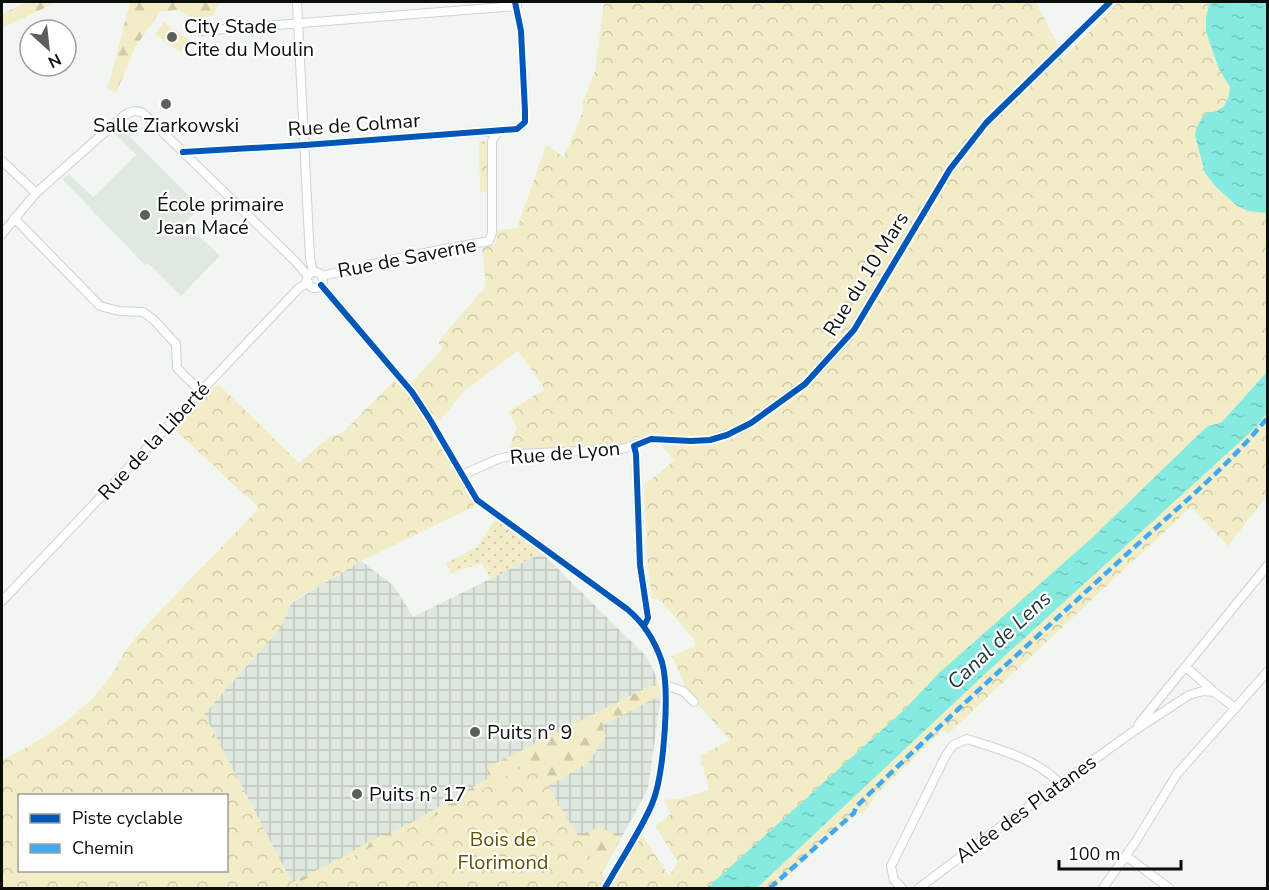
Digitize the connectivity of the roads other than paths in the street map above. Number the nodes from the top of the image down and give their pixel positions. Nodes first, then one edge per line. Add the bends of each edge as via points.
1 (297, 2) edge
2 (1110, 2) edge
3 (516, 4) edge
4 (298, 22) junction
5 (201, 31) dead end
6 (498, 132) junction
7 (305, 145) junction
8 (183, 152) junction
9 (2, 161) edge
10 (36, 193) junction
11 (14, 218) junction
12 (2, 234) edge
13 (298, 264) junction
14 (310, 274) junction
15 (321, 281) junction
16 (201, 392) junction
17 (634, 446) junction
18 (462, 475) junction
19 (1268, 565) edge
20 (2, 601) edge
21 (644, 626) junction
22 (1186, 667) junction
23 (1268, 671) edge
24 (664, 685) junction
25 (1214, 692) junction
26 (694, 702) dead end
27 (1234, 707) junction
28 (1134, 731) junction
29 (1060, 784) junction
30 (1126, 856) junction
31 (605, 888) edge
32 (902, 888) edge
33 (919, 888) edge
34 (1103, 888) edge
35 (1169, 888) edge

1 - 4 street
2 - 17 street, Rue du 10 Mars via 987,123 950,169 854,330 805,384 734,432 710,440 651,439
3 - 4 street
3 - 6 street, Rue de Colmar via 525,122 517,129
4 - 5 street
4 - 7 street
6 - 7 street, Rue de Colmar
6 - 15 street, Rue de Saverne via 492,141 489,241 408,256
7 - 8 street, Rue de Colmar
7 - 14 street
8 - 10 street via 142,113 132,110
8 - 13 street
9 - 10 street
10 - 11 street
11 - 12 street
11 - 16 street via 100,306 143,312 153,319 176,344 177,368
13 - 14 street
13 - 14 street
14 - 15 street via 319,273
14 - 15 street via 312,287
14 - 16 street, Rue de la Liberté
15 - 18 street via 412,392
16 - 20 street, Rue de la Liberté
17 - 18 street, Rue de Lyon via 519,454 491,461
17 - 21 street via 640,565 648,618
18 - 21 street via 481,504 627,609
19 - 22 street, Allée des Platanes
21 - 24 street via 663,664
22 - 25 street
22 - 28 street, Allée des Platanes
23 - 27 street
24 - 26 street via 683,691
24 - 31 street via 665,717 657,787 652,804
25 - 27 street
25 - 28 street, Allée des Platanes via 1189,695
27 - 30 street via 1177,774
28 - 29 street, Allée des Platanes
29 - 32 street via 1020,758 967,739 954,745 891,866 894,880
29 - 33 street, Allée des Platanes
30 - 34 street
30 - 35 street

